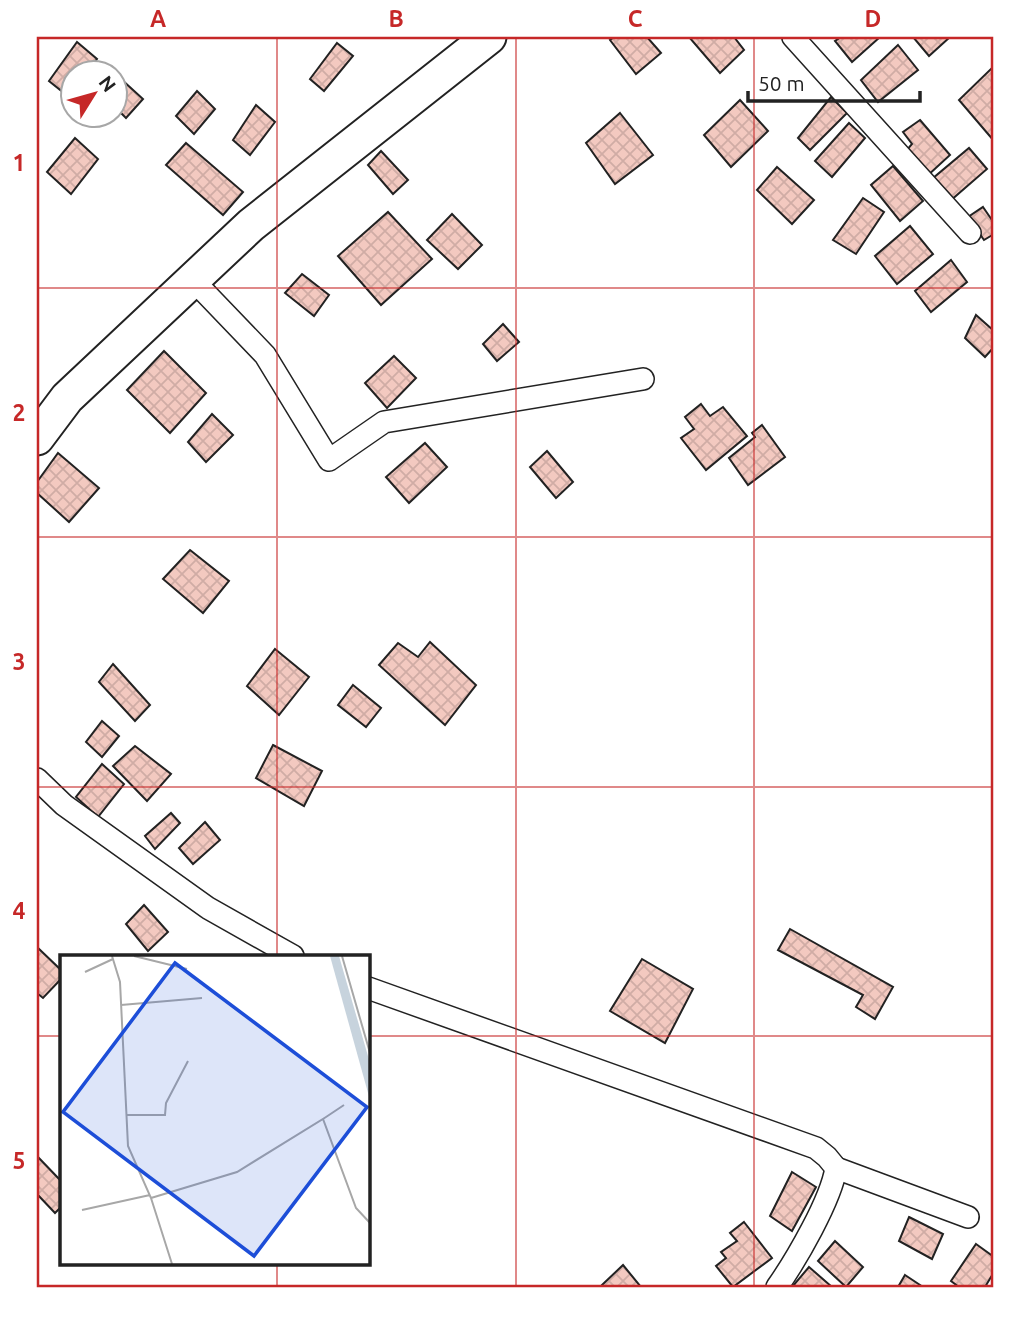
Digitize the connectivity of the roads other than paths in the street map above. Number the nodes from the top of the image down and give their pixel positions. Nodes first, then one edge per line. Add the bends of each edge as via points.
1 (489, 37) edge
2 (793, 37) edge
3 (970, 233) dead end
4 (194, 281) junction
5 (643, 379) dead end
6 (37, 438) edge
7 (37, 779) edge
8 (290, 955) edge
9 (369, 988) edge
10 (835, 1168) junction
11 (968, 1217) dead end
12 (777, 1287) edge

1 - 4 main road via 251,225
2 - 3 street
4 - 5 street via 265,355 329,460 384,422
4 - 6 main road via 67,398
7 - 8 street via 64,804 208,908
9 - 10 street via 816,1149
10 - 11 street
10 - 12 street via 833,1185

